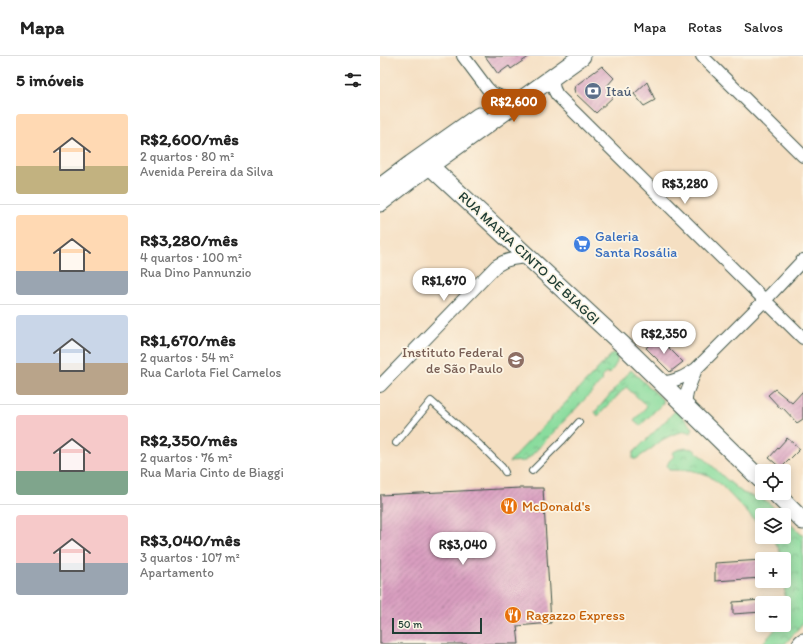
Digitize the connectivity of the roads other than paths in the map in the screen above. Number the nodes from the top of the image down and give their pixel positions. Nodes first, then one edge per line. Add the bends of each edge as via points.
1 (463, 56) edge
2 (562, 56) edge
3 (582, 56) edge
4 (702, 56) edge
5 (553, 77) junction
6 (504, 98) junction
7 (803, 156) edge
8 (411, 164) junction
9 (430, 166) junction
10 (380, 187) edge
11 (380, 203) edge
12 (528, 257) junction
13 (803, 260) edge
14 (765, 301) junction
15 (803, 338) edge
16 (696, 369) junction
17 (662, 383) junction
18 (380, 386) edge
19 (685, 406) junction
20 (579, 422) dead end
21 (396, 443) dead end
22 (532, 471) dead end
23 (505, 472) dead end
24 (755, 474) edge
25 (782, 500) edge
26 (803, 520) edge
27 (803, 642) edge
28 (801, 644) edge

1 - 6 street via 486,88
2 - 6 main road
3 - 5 main road
4 - 7 street
5 - 9 main road
5 - 14 street via 554,91 557,95
6 - 8 main road
8 - 9 main road
8 - 10 main road
9 - 11 main road
9 - 12 main road, RUA MARIA CINTO DE BIAGGI
12 - 17 main road, RUA MARIA CINTO DE BIAGGI
12 - 18 street via 503,261 496,266
13 - 14 street
14 - 15 street
14 - 16 street
16 - 17 street via 685,377
16 - 19 street via 687,392
17 - 19 main road, RUA MARIA CINTO DE BIAGGI
19 - 24 main road, RUA MARIA CINTO DE BIAGGI
20 - 22 lane
21 - 23 lane via 431,401 480,445
25 - 26 main road
27 - 28 main road

